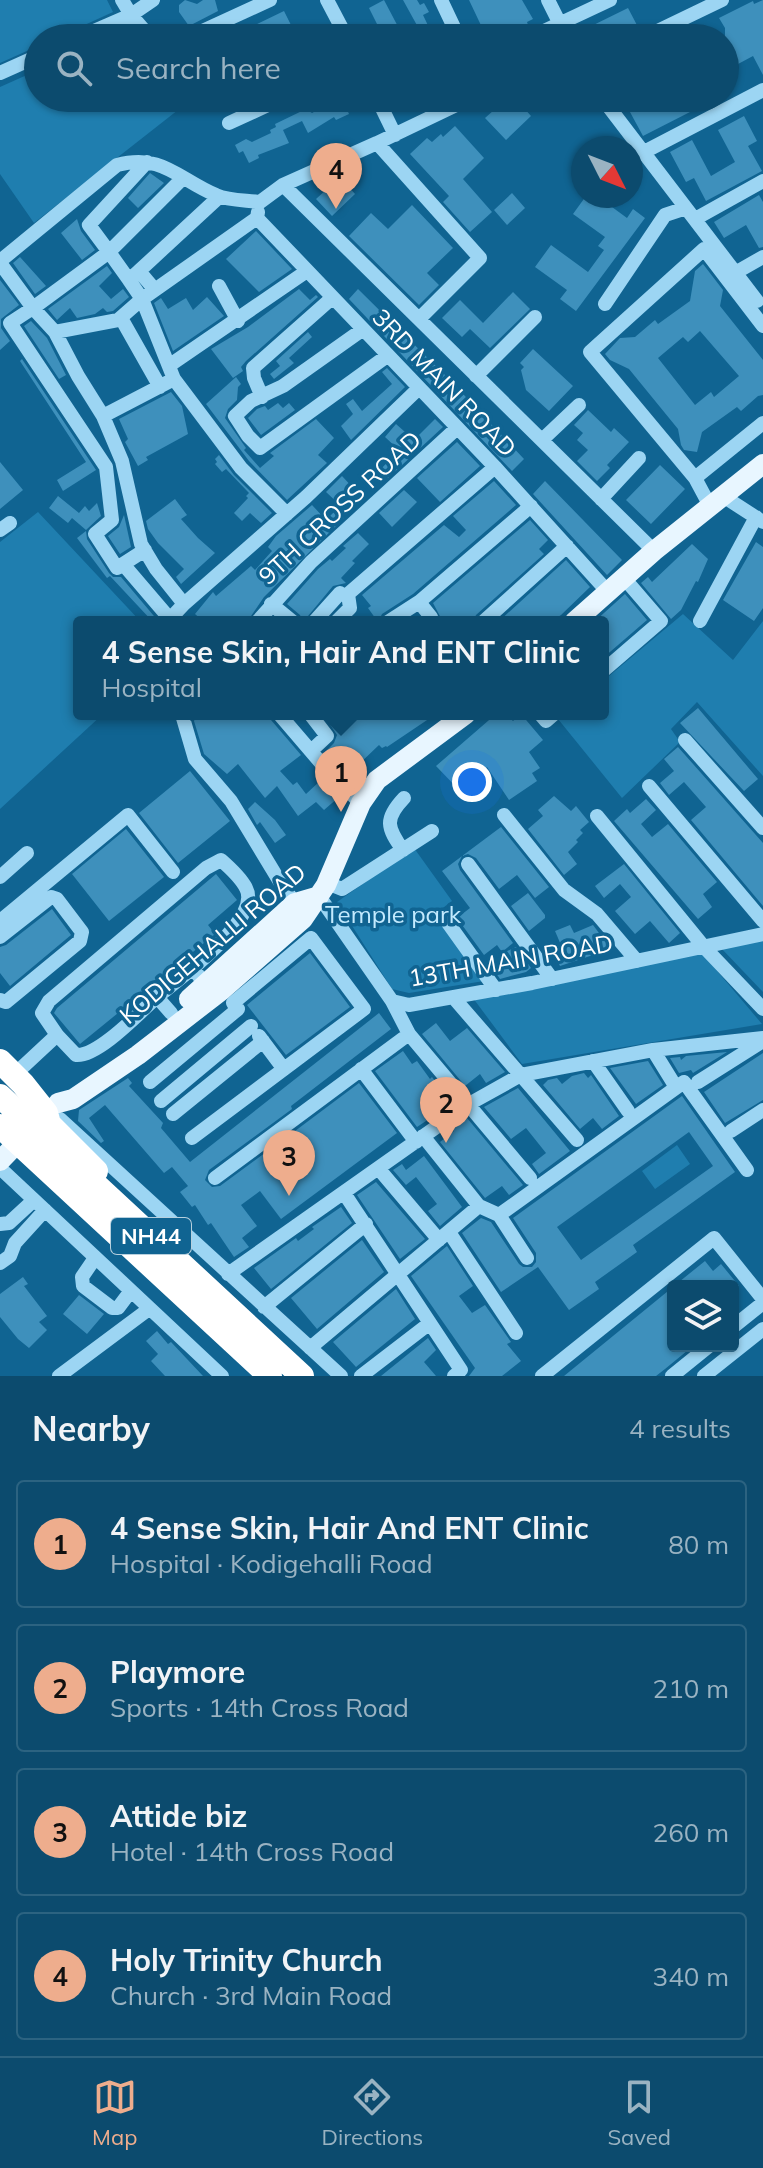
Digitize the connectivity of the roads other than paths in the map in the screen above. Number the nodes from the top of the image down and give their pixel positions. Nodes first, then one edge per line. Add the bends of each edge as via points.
1 (122, 0) edge
2 (153, 0) edge
3 (270, 0) edge
4 (441, 0) edge
5 (548, 0) edge
6 (610, 0) edge
7 (722, 0) edge
8 (334, 2) edge
9 (131, 15) junction
10 (559, 22) junction
11 (110, 24) edge
12 (139, 24) edge
13 (218, 24) edge
14 (342, 24) edge
15 (452, 24) edge
16 (555, 24) edge
17 (672, 24) edge
18 (24, 62) edge
19 (0, 73) edge
20 (763, 90) edge
21 (739, 103) edge
22 (253, 112) edge
23 (384, 112) edge
24 (442, 112) edge
25 (610, 112) edge
26 (721, 112) edge
27 (229, 123) dead end
28 (395, 135) junction
29 (624, 136) edge
30 (377, 143) junction
31 (644, 152) joint
32 (147, 162) junction
33 (183, 178) junction
34 (763, 181) edge
35 (283, 185) junction
36 (219, 197) junction
37 (260, 202) junction
38 (70, 203) junction
39 (690, 214) junction
40 (257, 218) junction
41 (89, 225) junction
42 (109, 252) junction
43 (763, 257) edge
44 (0, 262) edge
45 (307, 271) junction
46 (735, 273) junction
47 (134, 275) junction
48 (219, 286) dead end
49 (155, 290) junction
50 (332, 298) junction
51 (142, 299) junction
52 (605, 304) dead end
53 (33, 308) junction
54 (763, 310) edge
55 (535, 317) dead end
56 (121, 318) junction
57 (419, 319) junction
58 (238, 321) junction
59 (763, 326) edge
60 (362, 330) junction
61 (55, 332) junction
62 (387, 356) junction
63 (172, 372) junction
64 (476, 376) junction
65 (160, 387) junction
66 (418, 389) junction
67 (262, 397) junction
68 (579, 405) dead end
69 (103, 416) junction
70 (763, 423) edge
71 (457, 428) junction
72 (542, 440) junction
73 (639, 458) dead end
74 (763, 464) edge
75 (495, 467) junction
76 (695, 478) junction
77 (601, 499) junction
78 (717, 501) junction
79 (531, 506) junction
80 (287, 514) junction
81 (760, 520) edge
82 (567, 546) junction
83 (145, 550) junction
84 (654, 551) junction
85 (123, 564) junction
86 (616, 585) junction
87 (340, 593) dead end
88 (419, 602) junction
89 (184, 604) junction
90 (271, 604) junction
91 (167, 616) edge
92 (173, 616) edge
93 (262, 616) edge
94 (286, 616) edge
95 (319, 616) edge
96 (342, 616) edge
97 (397, 616) edge
98 (428, 616) edge
99 (490, 616) edge
100 (581, 616) edge
101 (700, 621) dead end
102 (609, 666) edge
103 (185, 720) edge
104 (284, 720) edge
105 (315, 720) edge
106 (458, 720) edge
107 (685, 740) dead end
108 (311, 751) junction
109 (649, 786) dead end
110 (404, 798) dead end
111 (361, 803) junction
112 (504, 815) dead end
113 (597, 816) dead end
114 (763, 828) edge
115 (432, 831) dead end
116 (403, 850) junction
117 (27, 853) dead end
118 (468, 864) dead end
119 (173, 872) dead end
120 (0, 877) edge
121 (323, 890) junction
122 (295, 903) junction
123 (443, 916) dead end
124 (0, 921) edge
125 (763, 921) edge
126 (763, 934) edge
127 (0, 937) edge
128 (704, 947) junction
129 (359, 954) junction
130 (637, 961) junction
131 (193, 968) junction
132 (336, 971) junction
133 (552, 979) junction
134 (496, 990) junction
135 (157, 997) junction
136 (225, 997) junction
137 (453, 997) junction
138 (0, 1000) edge
139 (392, 1001) junction
140 (763, 1009) edge
141 (171, 1013) junction
142 (251, 1026) junction
143 (409, 1034) junction
144 (57, 1035) junction
145 (763, 1039) edge
146 (263, 1041) junction
147 (653, 1050) junction
148 (593, 1061) junction
149 (7, 1068) edge
150 (283, 1068) junction
151 (361, 1069) junction
152 (521, 1075) junction
153 (150, 1082) dead end
154 (698, 1082) dead end
155 (674, 1084) dead end
156 (0, 1096) edge
157 (161, 1101) dead end
158 (469, 1104) junction
159 (52, 1108) junction
160 (763, 1110) edge
161 (628, 1111) dead end
162 (173, 1114) dead end
163 (0, 1126) edge
164 (731, 1131) dead end
165 (192, 1138) dead end
166 (420, 1139) junction
167 (577, 1140) dead end
168 (3, 1156) edge
169 (378, 1168) junction
170 (747, 1170) dead end
171 (215, 1178) dead end
172 (530, 1178) dead end
173 (344, 1193) junction
174 (40, 1205) junction
175 (479, 1206) junction
176 (499, 1215) junction
177 (366, 1224) junction
178 (0, 1225) edge
179 (444, 1236) junction
180 (12, 1252) junction
181 (95, 1258) junction
182 (527, 1258) dead end
183 (0, 1263) edge
184 (228, 1274) junction
185 (399, 1275) junction
186 (130, 1292) junction
187 (763, 1301) edge
188 (264, 1307) junction
189 (149, 1309) junction
190 (739, 1322) edge
191 (430, 1323) junction
192 (763, 1329) edge
193 (516, 1333) dead end
194 (310, 1348) junction
195 (702, 1352) edge
196 (59, 1376) edge
197 (222, 1376) edge
198 (253, 1376) edge
199 (270, 1376) edge
200 (302, 1376) edge
201 (313, 1376) edge
202 (341, 1376) edge
203 (361, 1376) edge
204 (454, 1376) edge
205 (542, 1376) edge
206 (672, 1376) edge
207 (704, 1376) edge

1 - 9 street
2 - 9 street
3 - 13 street
4 - 15 street
5 - 10 street
6 - 10 street
7 - 17 street
8 - 14 street
9 - 11 street
9 - 12 street
10 - 16 street
18 - 19 street
20 - 21 street
22 - 27 street
23 - 28 street
24 - 28 street
25 - 29 street
26 - 31 street
28 - 30 street
30 - 35 street
30 - 57 street via 480,258
31 - 39 street
32 - 33 street
32 - 38 street via 117,165
32 - 41 street
33 - 36 street
33 - 42 street
34 - 39 street
35 - 37 street
35 - 57 street
36 - 37 street
36 - 47 street
37 - 40 street
38 - 41 street
38 - 44 street
39 - 46 street
39 - 52 street via 665,215
40 - 45 street, 3RD MAIN ROAD
40 - 49 street
41 - 42 street
42 - 47 street
42 - 53 street
43 - 46 street
44 - 53 street
45 - 50 street, 3RD MAIN ROAD
45 - 58 street
46 - 54 street
47 - 49 street
47 - 51 street
48 - 58 street
49 - 51 street
50 - 60 street, 3RD MAIN ROAD
50 - 67 street via 253,368
51 - 56 street
51 - 63 street
53 - 61 street
53 - 85 street via 10,323 106,467 112,520 95,534 117,568
55 - 64 street
56 - 61 street
56 - 65 street
57 - 64 street
58 - 63 street
59 - 76 street via 704,249 590,352
60 - 62 street, 3RD MAIN ROAD
60 - 67 street
61 - 69 street
62 - 66 street, 3RD MAIN ROAD
62 - 67 street via 260,448 235,416
63 - 65 street
63 - 80 street via 241,468
64 - 72 street
65 - 69 street
66 - 71 street, 3RD MAIN ROAD
66 - 80 street
68 - 72 street
69 - 83 street via 122,461
70 - 76 street
71 - 75 street, 3RD MAIN ROAD
71 - 90 street, 9TH CROSS ROAD
72 - 77 street
73 - 77 street
74 - 78 main road
75 - 79 street, 3RD MAIN ROAD
75 - 96 street via 348,594 350,608
76 - 78 street
77 - 84 street
78 - 81 street
78 - 84 main road
79 - 82 street, 3RD MAIN ROAD
79 - 88 street
80 - 89 street
81 - 101 street
82 - 86 street, 3RD MAIN ROAD
82 - 99 street
83 - 85 street
83 - 89 street
84 - 86 main road
85 - 91 street
86 - 100 main road
86 - 102 street, 3RD MAIN ROAD via 661,621
87 - 95 street
88 - 97 street
88 - 98 street
89 - 92 street
90 - 93 street, 9TH CROSS ROAD
90 - 94 street
103 - 122 street via 195,759 231,801
104 - 108 street
105 - 108 street via 327,736
106 - 111 main road, KODIGEHALLI ROAD via 391,767
107 - 114 street
108 - 111 street
109 - 125 street
110 - 116 street via 390,823
111 - 121 main road, KODIGEHALLI ROAD
112 - 130 street via 564,890 597,914
113 - 128 street
115 - 116 street
116 - 121 street via 342,889
117 - 120 street
118 - 133 street
119 - 124 street via 128,815
121 - 122 main road, KODIGEHALLI ROAD
121 - 129 street, 13TH MAIN ROAD
121 - 136 main road via 303,919
122 - 136 main road, KODIGEHALLI ROAD
123 - 134 street
126 - 128 street, 13TH MAIN ROAD
127 - 138 street via 51,897 82,932 80,941 38,976 6,1002
128 - 130 street, 13TH MAIN ROAD
128 - 140 street
129 - 132 street
129 - 139 street, 13TH MAIN ROAD
130 - 133 street, 13TH MAIN ROAD
131 - 135 street
131 - 136 street
131 - 144 street via 236,925 247,898 247,889 221,860 49,1001 42,1013
132 - 136 street via 311,938
132 - 150 street via 364,1009
133 - 134 street, 13TH MAIN ROAD
134 - 137 street, 13TH MAIN ROAD
135 - 141 street
135 - 144 street via 85,1055 76,1055
136 - 141 main road, KODIGEHALLI ROAD
136 - 142 street
136 - 153 street
136 - 159 main road
137 - 139 street, 13TH MAIN ROAD via 409,1005
137 - 152 street
139 - 143 street
141 - 159 main road, KODIGEHALLI ROAD via 68,1089
142 - 146 street
142 - 157 street
143 - 151 street
143 - 158 street
144 - 149 street
145 - 147 street
145 - 154 street
146 - 150 street
146 - 162 street
147 - 148 street
147 - 155 street
148 - 152 street
148 - 161 street
149 - 159 highway
150 - 165 street
151 - 166 street
151 - 171 street
152 - 158 street
152 - 167 street
156 - 200 highway, NH44, bridge
158 - 166 street
158 - 172 street
159 - 168 main road, KODIGEHALLI ROAD
159 - 184 street
159 - 201 highway via 49,1124 165,1241
160 - 164 street
163 - 199 highway, NH44, bridge
166 - 169 street
166 - 175 street
168 - 174 street
168 - 198 highway
169 - 173 street
169 - 179 street
170 - 176 street via 684,1082
173 - 177 street
173 - 184 street
174 - 178 street
174 - 180 street
174 - 181 street
175 - 176 street
175 - 179 street
176 - 182 street
177 - 185 street
177 - 188 street
178 - 180 street
179 - 185 street
179 - 193 street
180 - 183 street
181 - 186 street
181 - 186 street via 82,1277 83,1286 112,1308
184 - 188 street
185 - 191 street
185 - 194 street
186 - 189 street
187 - 190 street
187 - 205 street via 714,1238
188 - 194 street
189 - 196 street
189 - 197 street
191 - 203 street
191 - 204 street via 461,1370
192 - 207 street
194 - 202 street
195 - 206 street

